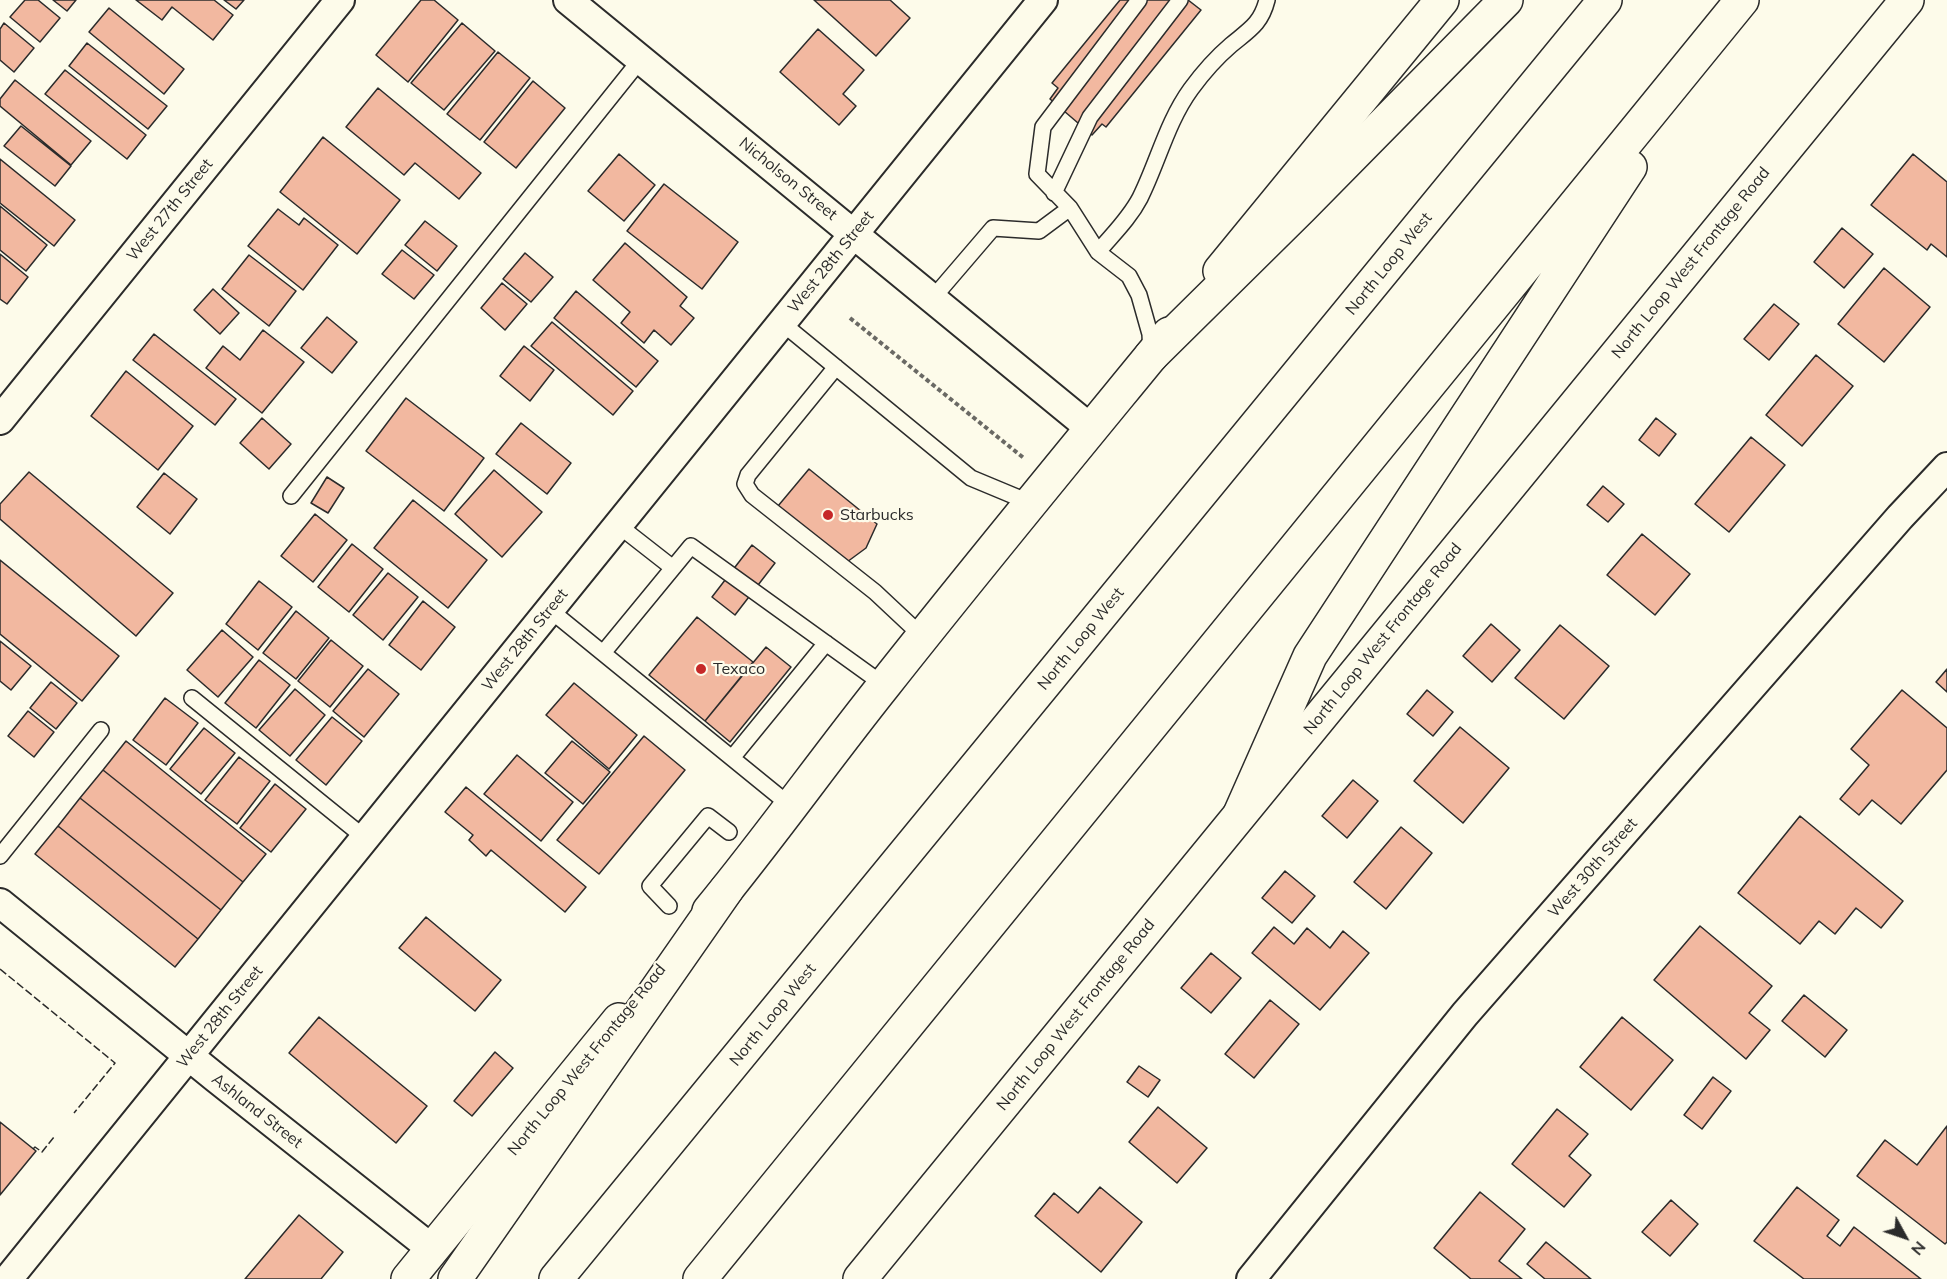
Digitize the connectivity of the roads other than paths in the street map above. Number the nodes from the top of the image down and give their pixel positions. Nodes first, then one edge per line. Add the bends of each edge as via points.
1 (340, 0) edge
2 (568, 0) edge
3 (1043, 0) edge
4 (1139, 0) edge
5 (1180, 0) edge
6 (1267, 0) edge
7 (1442, 0) edge
8 (1506, 0) edge
9 (1605, 0) edge
10 (1907, 0) edge
11 (1734, 10) edge
12 (642, 59) junction
13 (1054, 193) junction
14 (1070, 208) junction
15 (854, 234) junction
16 (1098, 252) junction
17 (933, 298) junction
18 (782, 323) junction
19 (1151, 356) junction
20 (836, 367) junction
21 (0, 420) edge
22 (1090, 428) junction
23 (1947, 467) edge
24 (291, 495) dead end
25 (1030, 503) junction
26 (618, 525) junction
27 (673, 568) junction
28 (550, 609) junction
29 (923, 637) junction
30 (826, 643) junction
31 (603, 653) junction
32 (884, 685) junction
33 (192, 698) dead end
34 (101, 730) dead end
35 (732, 758) junction
36 (792, 807) junction
37 (1240, 814) junction
38 (729, 832) dead end
39 (365, 838) junction
40 (0, 856) edge
41 (727, 889) junction
42 (0, 903) edge
43 (669, 906) dead end
44 (189, 1056) junction
45 (432, 1249) junction
46 (8, 1279) edge
47 (408, 1279) edge
48 (455, 1279) edge
49 (556, 1279) edge
50 (700, 1279) edge
51 (860, 1279) edge
52 (1251, 1279) edge

1 - 21 street, West 27th Street
2 - 12 street, Nicholson Street
3 - 15 street, West 28th Street
4 - 13 lane via 1043,127 1037,174
5 - 13 lane via 1090,117
6 - 16 lane via 1252,30 1230,46 1192,87 1176,112 1140,198 1124,224
7 - 19 main road, North Loop West Frontage Road
8 - 19 main road
9 - 49 main road, North Loop West
10 - 37 main road, North Loop West Frontage Road
11 - 37 main road via 1310,656
11 - 50 main road
12 - 15 street, Nicholson Street
12 - 24 lane
13 - 14 lane
14 - 16 lane
14 - 17 lane via 1039,231 993,228
15 - 17 street, Nicholson Street
15 - 18 street, West 28th Street
16 - 19 lane via 1129,276 1150,334
17 - 22 street, Nicholson Street
18 - 20 lane
18 - 26 street, West 28th Street
19 - 22 main road, North Loop West Frontage Road
20 - 25 lane via 971,478
20 - 29 lane via 748,475 745,484 752,495 875,592
22 - 25 main road, North Loop West Frontage Road
23 - 52 street, West 30th Street via 1465,1014
25 - 29 main road, North Loop West Frontage Road
26 - 27 lane
26 - 28 street, West 28th Street
27 - 30 lane via 691,546
27 - 31 lane
28 - 31 lane
28 - 39 street, West 28th Street
29 - 32 main road, North Loop West Frontage Road
30 - 32 lane
30 - 35 lane
31 - 35 lane
32 - 36 main road, North Loop West Frontage Road
33 - 39 lane
34 - 40 lane
35 - 36 lane
36 - 41 main road, North Loop West Frontage Road
37 - 51 main road, North Loop West Frontage Road
38 - 43 lane via 708,816 650,886
39 - 44 street, West 28th Street
41 - 45 main road, North Loop West Frontage Road
41 - 48 main road
42 - 44 street, Ashland Street
44 - 45 street, Ashland Street
44 - 46 street, West 28th Street
45 - 47 main road, North Loop West Frontage Road

